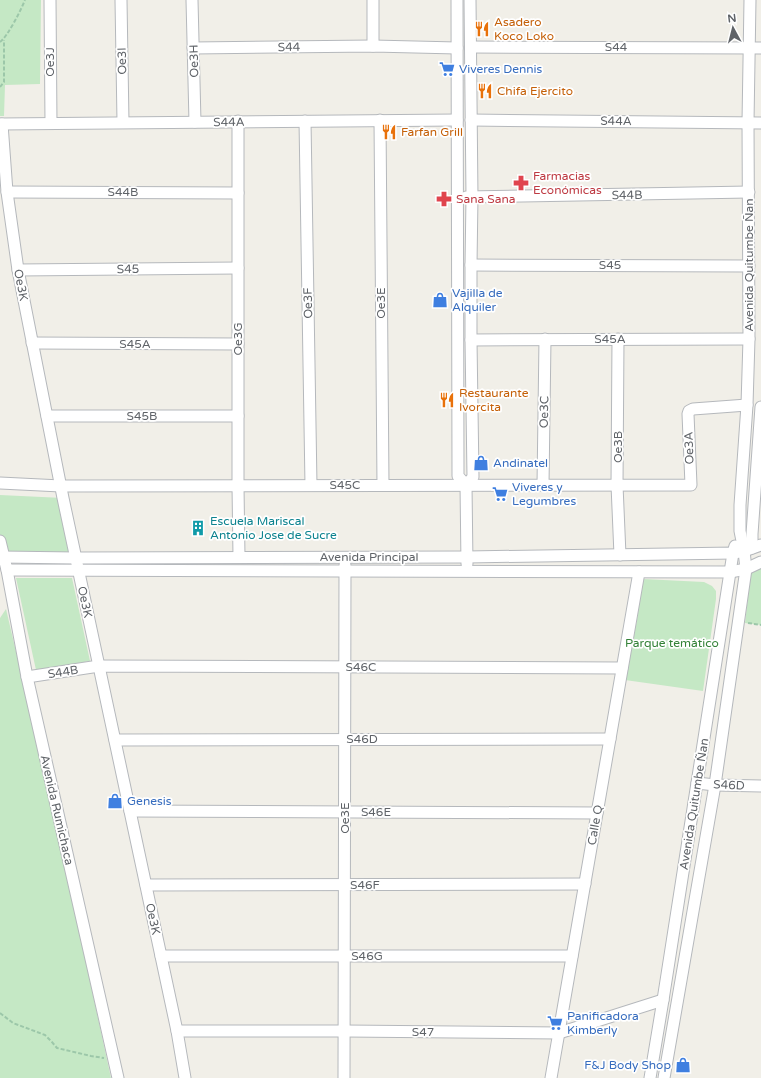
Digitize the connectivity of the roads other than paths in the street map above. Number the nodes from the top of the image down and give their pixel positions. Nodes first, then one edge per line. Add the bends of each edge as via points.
1 (50, 0) edge
2 (121, 0) edge
3 (192, 0) edge
4 (373, 0) edge
5 (457, 0) edge
6 (470, 0) edge
7 (750, 0) edge
8 (373, 46) junction
9 (471, 47) junction
10 (194, 48) junction
11 (457, 48) junction
12 (749, 48) junction
13 (761, 48) edge
14 (380, 120) junction
15 (457, 120) junction
16 (471, 120) junction
17 (305, 121) junction
18 (123, 122) junction
19 (195, 122) junction
20 (238, 122) junction
21 (748, 122) junction
22 (51, 123) junction
23 (761, 123) edge
24 (1, 124) edge
25 (7, 192) junction
26 (748, 192) junction
27 (238, 193) junction
28 (457, 197) junction
29 (472, 197) junction
30 (471, 265) junction
31 (749, 266) junction
32 (238, 268) junction
33 (18, 270) junction
34 (618, 339) junction
35 (749, 339) junction
36 (471, 340) junction
37 (545, 340) junction
38 (32, 343) junction
39 (238, 344) junction
40 (747, 405) junction
41 (761, 407) edge
42 (47, 416) junction
43 (238, 416) junction
44 (0, 484) edge
45 (383, 485) junction
46 (466, 485) junction
47 (543, 485) junction
48 (617, 485) junction
49 (691, 485) joint
50 (61, 486) junction
51 (238, 486) junction
52 (311, 486) junction
53 (0, 541) edge
54 (745, 550) edge
55 (620, 555) junction
56 (2, 557) edge
57 (239, 557) junction
58 (345, 557) junction
59 (467, 557) junction
60 (76, 558) junction
61 (761, 562) edge
62 (746, 569) junction
63 (7, 570) junction
64 (79, 570) junction
65 (345, 571) junction
66 (467, 572) junction
67 (639, 572) junction
68 (730, 572) junction
69 (99, 666) junction
70 (345, 667) junction
71 (622, 668) junction
72 (27, 677) junction
73 (345, 739) junction
74 (610, 739) junction
75 (115, 740) junction
76 (697, 783) junction
77 (715, 785) junction
78 (761, 786) edge
79 (130, 811) junction
80 (345, 812) junction
81 (597, 813) junction
82 (345, 884) junction
83 (585, 884) junction
84 (146, 885) junction
85 (161, 956) junction
86 (345, 956) junction
87 (572, 956) junction
88 (663, 1000) junction
89 (177, 1031) junction
90 (345, 1031) junction
91 (559, 1033) junction
92 (118, 1078) edge
93 (185, 1078) edge
94 (344, 1078) edge
95 (551, 1078) edge
96 (650, 1078) edge
97 (664, 1078) edge

1 - 22 street, Oe3J
2 - 18 street, Oe3I
3 - 10 street, Oe3H
4 - 8 street
5 - 11 street
6 - 9 street
7 - 12 street, Avenida Quitumbe Ñan
8 - 10 street, S44
8 - 11 street, S44
9 - 12 street, S44
9 - 16 street
10 - 19 street, Oe3H
11 - 15 street
12 - 13 street, S44
12 - 21 street, Avenida Quitumbe Ñan
14 - 15 street, S44A
14 - 17 street, S44A
14 - 45 street, Oe3E
15 - 28 street
16 - 21 street, S44A
16 - 29 street
17 - 20 street, S44A
17 - 52 street, Oe3F
18 - 19 street, S44A
18 - 22 street, S44A
19 - 20 street, S44A
20 - 27 street, Oe3G
21 - 23 street, S44A
21 - 26 street, Avenida Quitumbe Ñan
22 - 24 street, S44A
24 - 25 street, Oe3K
25 - 27 street, S44B
25 - 33 street, Oe3K
26 - 29 street, S44B
26 - 31 street, Avenida Quitumbe Ñan
27 - 32 street, Oe3G
28 - 29 street, S44B
28 - 46 street via 458,476
29 - 30 street
30 - 31 street, S45
30 - 36 street
31 - 35 street, Avenida Quitumbe Ñan
32 - 33 street, S45
32 - 39 street, Oe3G
33 - 38 street, Oe3K
34 - 35 street, S45A
34 - 37 street, S45A
34 - 48 street, Oe3B
35 - 40 street, Avenida Quitumbe Ñan
36 - 37 street, S45A
36 - 46 street via 473,477
37 - 47 street, Oe3C
38 - 39 street, S45A
38 - 42 street, Oe3K
39 - 43 street, Oe3G
40 - 49 street, Oe3A via 689,411
40 - 54 street, Avenida Quitumbe Ñan via 740,505 740,530
41 - 54 street via 752,534
42 - 43 street, S45B
42 - 50 street, Oe3K
43 - 51 street, Oe3G
44 - 50 street, S45C
45 - 46 street, S45C
45 - 52 street, S45C
46 - 47 street, S45C
46 - 59 street
47 - 48 street, S45C
48 - 49 street, S45C
48 - 55 street, Oe3B
50 - 51 street, S45C
50 - 60 street, Oe3K
51 - 52 street, S45C
51 - 57 street, Oe3G
53 - 56 street, Avenida Rumichaca
54 - 55 street, Avenida Principal
54 - 62 street, Avenida Quitumbe Ñan
54 - 68 street, Avenida Quitumbe Ñan
55 - 59 street, Avenida Principal
56 - 60 street, Avenida Principal
56 - 63 street, Avenida Rumichaca
57 - 58 street, Avenida Principal
57 - 60 street, Avenida Principal
58 - 59 street, Avenida Principal
58 - 65 street, Oe3E
59 - 66 street
60 - 64 street, Oe3K
61 - 62 street, Avenida Principal
62 - 68 street, Avenida Principal
62 - 77 street, Avenida Quitumbe Ñan
63 - 64 street, Avenida Principal
63 - 72 street, Avenida Rumichaca
64 - 65 street, Avenida Principal
64 - 69 street, Oe3K
65 - 66 street, Avenida Principal
65 - 70 street, Oe3E
66 - 67 street, Avenida Principal
67 - 68 street, Avenida Principal
67 - 71 street, Calle Q
68 - 76 street, Avenida Quitumbe Ñan
69 - 70 street, S46C
69 - 72 street, S44B
69 - 75 street, Oe3K
70 - 71 street, S46C
70 - 73 street, Oe3E
71 - 74 street, Calle Q
72 - 92 street, Avenida Rumichaca
73 - 74 street, S46D
73 - 75 street, S46D
73 - 80 street, Oe3E
74 - 81 street, Calle Q
75 - 79 street, Oe3K
76 - 77 street, S46D
76 - 88 street, Avenida Quitumbe Ñan
77 - 78 street, S46D
77 - 97 street, Avenida Quitumbe Ñan
79 - 80 street, S46E
79 - 84 street, Oe3K
80 - 81 street, S46E
80 - 82 street, Oe3E
81 - 83 street, Calle Q
82 - 83 street, S46F
82 - 84 street, S46F
82 - 86 street, Oe3E
83 - 87 street, Calle Q
84 - 85 street, Oe3K
85 - 86 street, S46G
85 - 89 street, Oe3K
86 - 87 street, S46G
86 - 90 street, Oe3E
87 - 91 street, Calle Q
88 - 91 street, S47
88 - 96 street, Avenida Quitumbe Ñan
89 - 90 street, S47
89 - 93 street, Oe3K
90 - 91 street, S47
90 - 94 street, Oe3E
91 - 95 street, Calle Q

